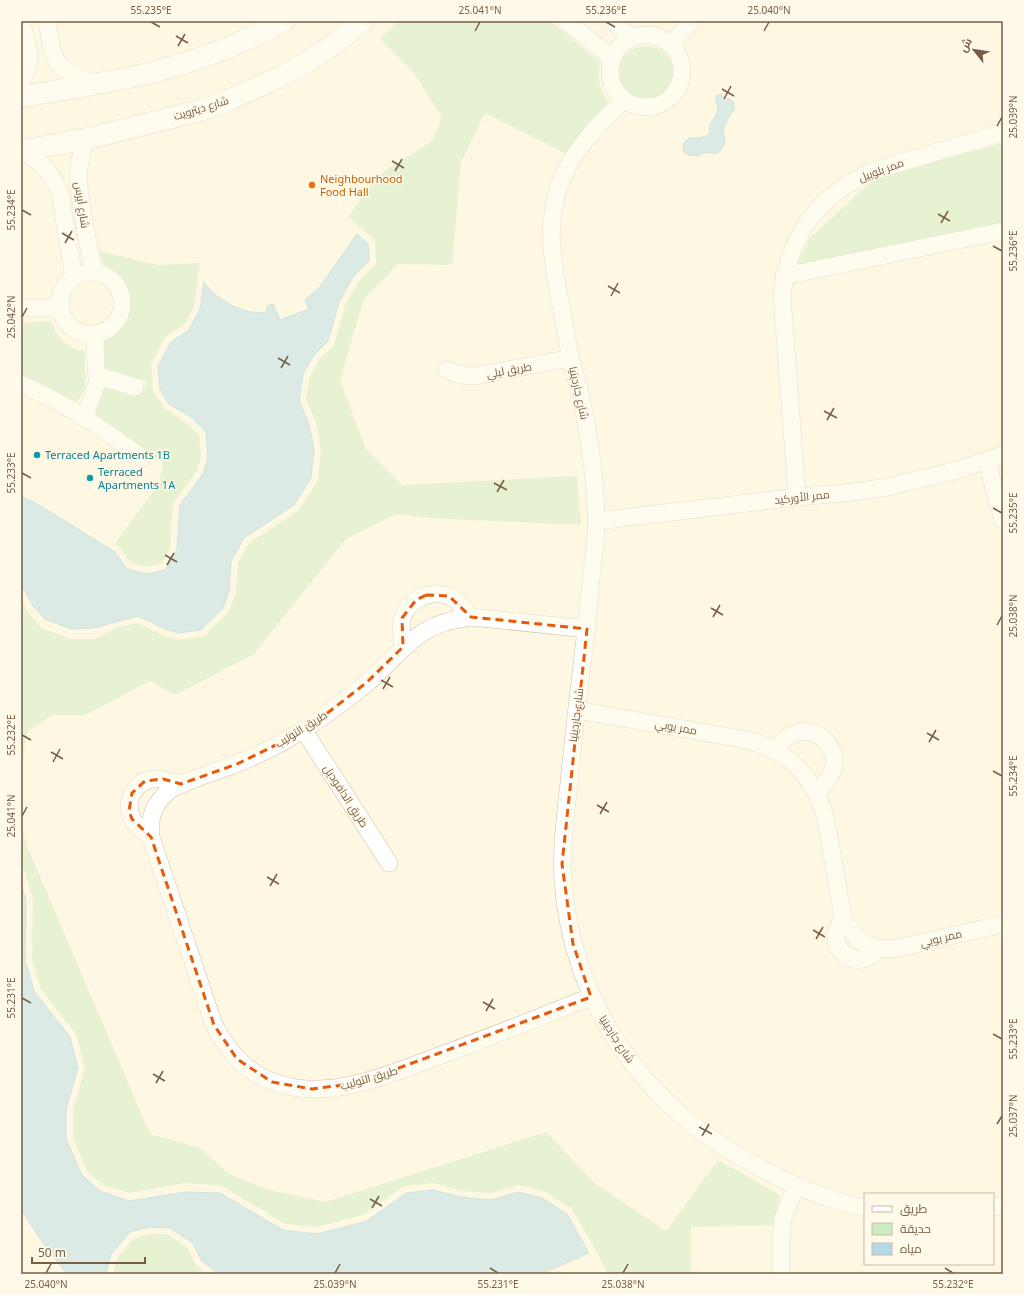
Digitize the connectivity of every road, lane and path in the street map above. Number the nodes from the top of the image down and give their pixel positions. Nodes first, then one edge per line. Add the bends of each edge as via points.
1 (21, 21) edge
2 (46, 21) edge
3 (284, 21) edge
4 (363, 21) edge
5 (566, 21) edge
6 (612, 21) edge
7 (692, 21) edge
8 (631, 38) junction
9 (671, 44) junction
10 (612, 58) junction
11 (21, 80) edge
12 (94, 84) junction
13 (21, 97) edge
14 (624, 100) junction
15 (1003, 132) edge
16 (87, 138) junction
17 (21, 151) edge
18 (1003, 231) edge
19 (95, 273) junction
20 (784, 276) junction
21 (74, 278) junction
22 (21, 308) edge
23 (61, 308) junction
24 (95, 334) junction
25 (571, 358) junction
26 (447, 370) dead end
27 (97, 372) junction
28 (21, 384) edge
29 (135, 387) dead end
30 (80, 414) junction
31 (1003, 455) edge
32 (142, 458) dead end
33 (986, 462) junction
34 (797, 497) junction
35 (1003, 520) edge
36 (597, 521) junction
37 (471, 617) junction
38 (587, 629) junction
39 (403, 647) junction
40 (577, 710) junction
41 (303, 729) junction
42 (774, 750) junction
43 (181, 784) junction
44 (817, 793) junction
45 (151, 837) junction
46 (389, 863) dead end
47 (1003, 924) edge
48 (591, 997) junction
49 (796, 1186) junction
50 (864, 1208) edge
51 (781, 1274) edge

1 - 11 street via 29,58 28,69
2 - 12 street via 58,62 67,71
3 - 12 street via 262,33 204,56 151,72
4 - 16 street, شارع ديترويت via 307,62 244,94 202,110
5 - 10 street
6 - 8 street
7 - 9 street
8 - 9 street via 641,34 652,35
8 - 10 street via 616,50
9 - 14 street via 682,65 682,78 678,89 659,105 635,106
10 - 14 street via 611,81 616,92
12 - 13 street
14 - 25 street, شارع جاردينيا via 577,151 561,181 552,213 550,230 553,263
15 - 20 street, ممر بلوبيل via 873,171 842,187 817,209 806,224 796,240
16 - 17 street, شارع ديترويت
16 - 19 street, شارع آيرس via 78,166 78,185
17 - 21 street, شارع آيرس via 45,167 60,193
18 - 20 street
19 - 21 street via 80,274
19 - 24 street via 104,275 112,281 120,293 121,308 112,325
20 - 34 street, ممر بلوبيل via 783,315
21 - 23 street via 64,288 60,301
22 - 23 street
23 - 24 street via 69,325 76,330
24 - 27 street
25 - 26 street, طريق ليلي via 475,376 456,374
25 - 36 street, شارع جاردينيا via 587,428
27 - 29 street
27 - 30 street via 97,384
28 - 30 street
30 - 32 street
31 - 33 street, ممر الأوركيد
33 - 34 street, ممر الأوركيد via 921,480 854,492
33 - 35 street
34 - 36 street, ممر الأوركيد
36 - 38 street, شارع جاردينيا
37 - 38 street, طريق التوليب
37 - 39 street, طريق التوليب via 446,621 434,626 423,631
37 - 39 street via 449,596 426,595 407,608 402,618
38 - 40 street, شارع جاردينيا
39 - 41 street, طريق التوليب via 366,683
40 - 42 street, ممر بوبي via 747,740
40 - 48 street, شارع جاردينيا via 562,864 573,944
41 - 43 street, طريق التوليب via 232,766
41 - 46 street, طريق الدافوديل
42 - 44 street, ممر بوبي via 799,768
42 - 44 street via 787,737 801,731 818,734 825,739 833,754 833,771
43 - 45 street, طريق التوليب via 167,792 156,805 151,815
43 - 45 street, طريق التوليب via 154,779 145,781 132,793 129,811 132,819
44 - 47 street, ممر بوبي via 826,820 843,917 836,935 836,942 843,954 856,960 863,959 879,949
45 - 48 street, طريق التوليب via 214,1025 237,1059 253,1072 272,1082 292,1088 312,1089 358,1083 493,1036
48 - 49 street, شارع جاردينيا via 622,1050 662,1097 688,1122 726,1149
49 - 50 street, شارع جاردينيا
49 - 51 street via 783,1218

